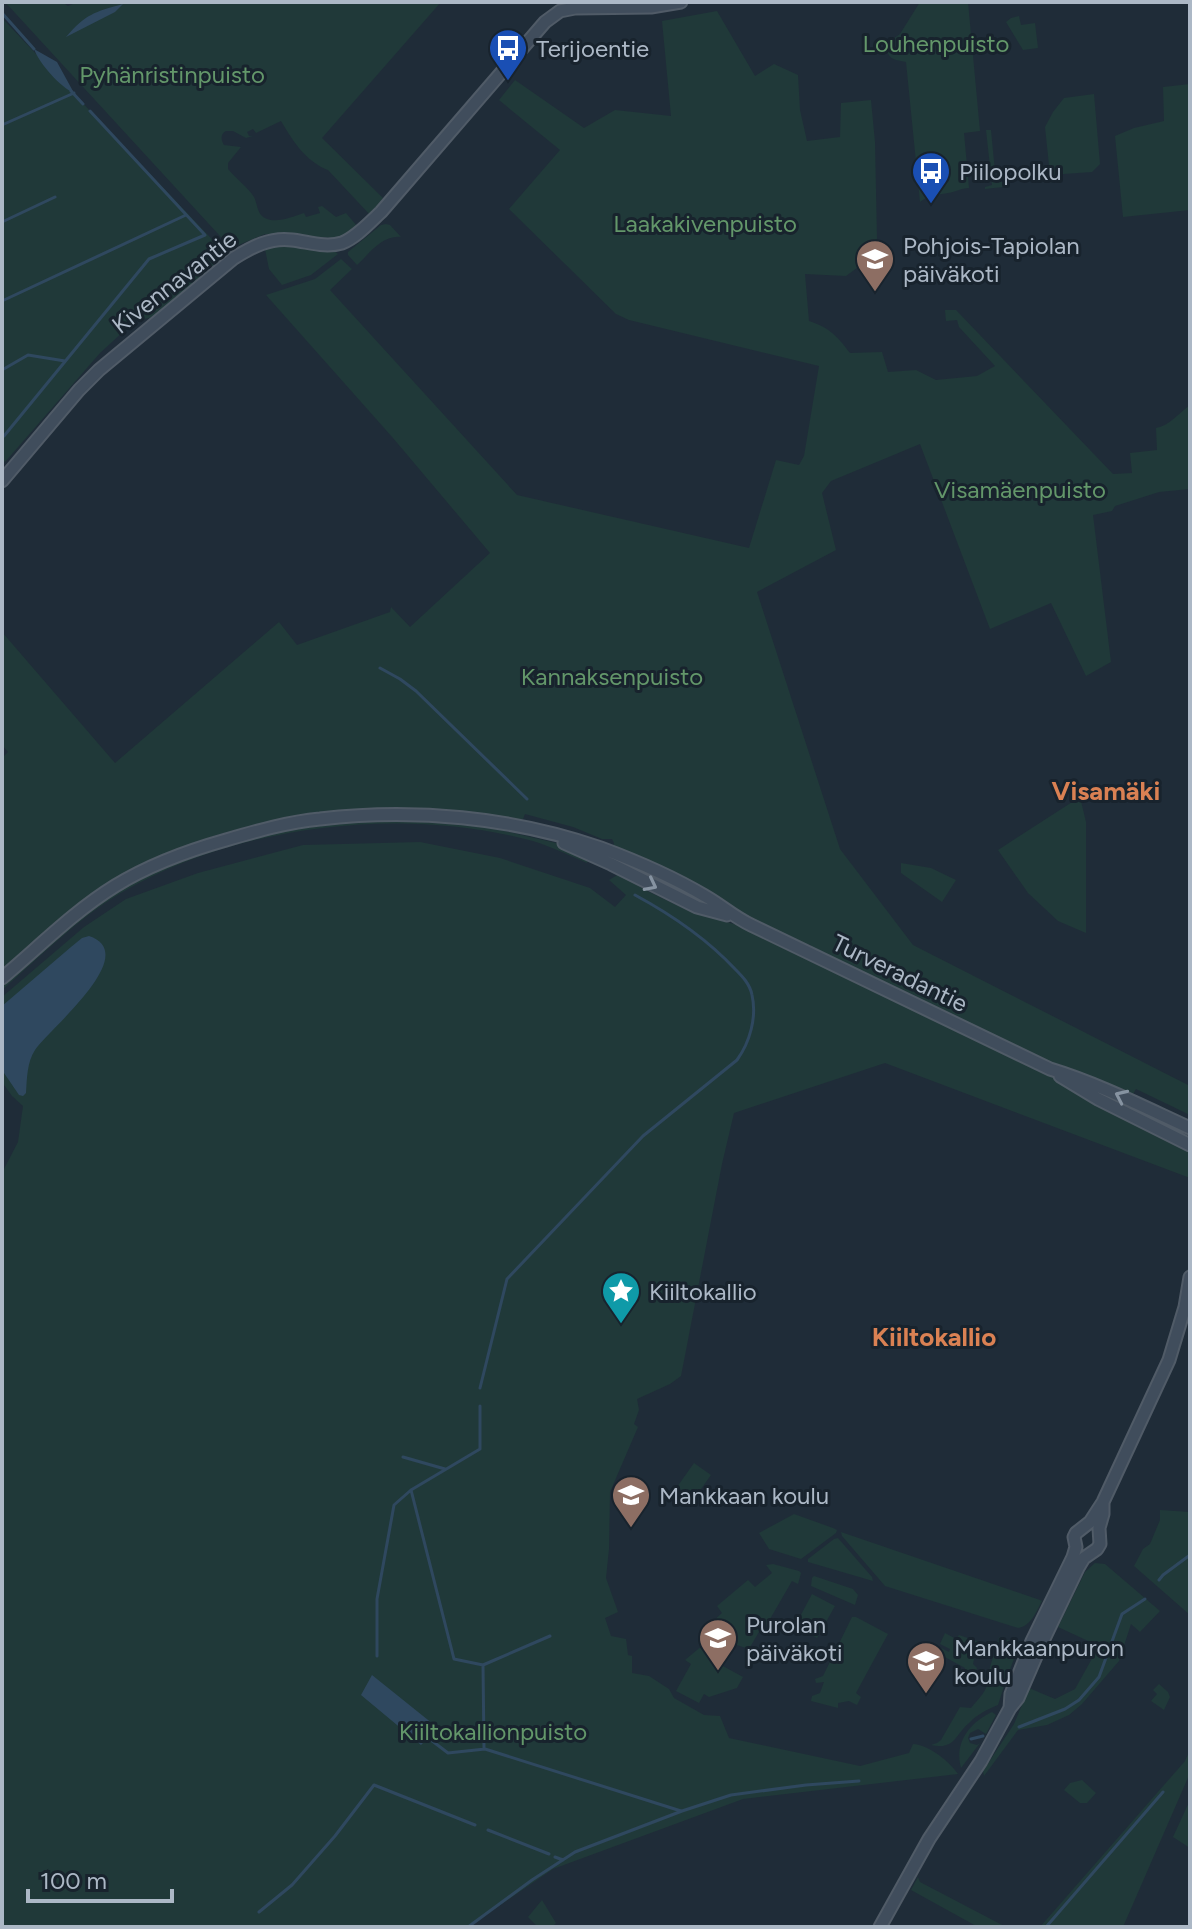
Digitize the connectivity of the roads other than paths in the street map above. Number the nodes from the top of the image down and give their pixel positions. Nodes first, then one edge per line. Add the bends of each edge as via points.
1 (681, 2) edge
2 (565, 6) edge
3 (2, 481) edge
4 (2, 978) edge
5 (1050, 1069) junction
6 (1190, 1128) edge
7 (1190, 1145) edge
8 (1190, 1277) edge
9 (1103, 1502) junction
10 (1084, 1528) junction
11 (1098, 1535) junction
12 (1076, 1547) junction
13 (1088, 1554) junction
14 (1010, 1708) junction
15 (880, 1927) edge

1 - 2 main road
2 - 3 main road, Kivennavantie via 545,22 365,227 337,244 271,240 234,258 86,383
4 - 5 main road, Turveradantie via 107,891 177,856 319,819 428,816 502,824 564,843 697,907 732,915
6 -> 5 main road, Turveradantie
5 - 7 main road, Turveradantie
8 - 9 main road via 1169,1360
9 - 10 main road
9 - 11 main road
10 - 11 main road
10 - 12 main road via 1074,1537
11 - 13 main road via 1100,1544
12 - 13 main road
12 - 14 main road via 1032,1641
13 - 14 main road
14 - 15 main road

